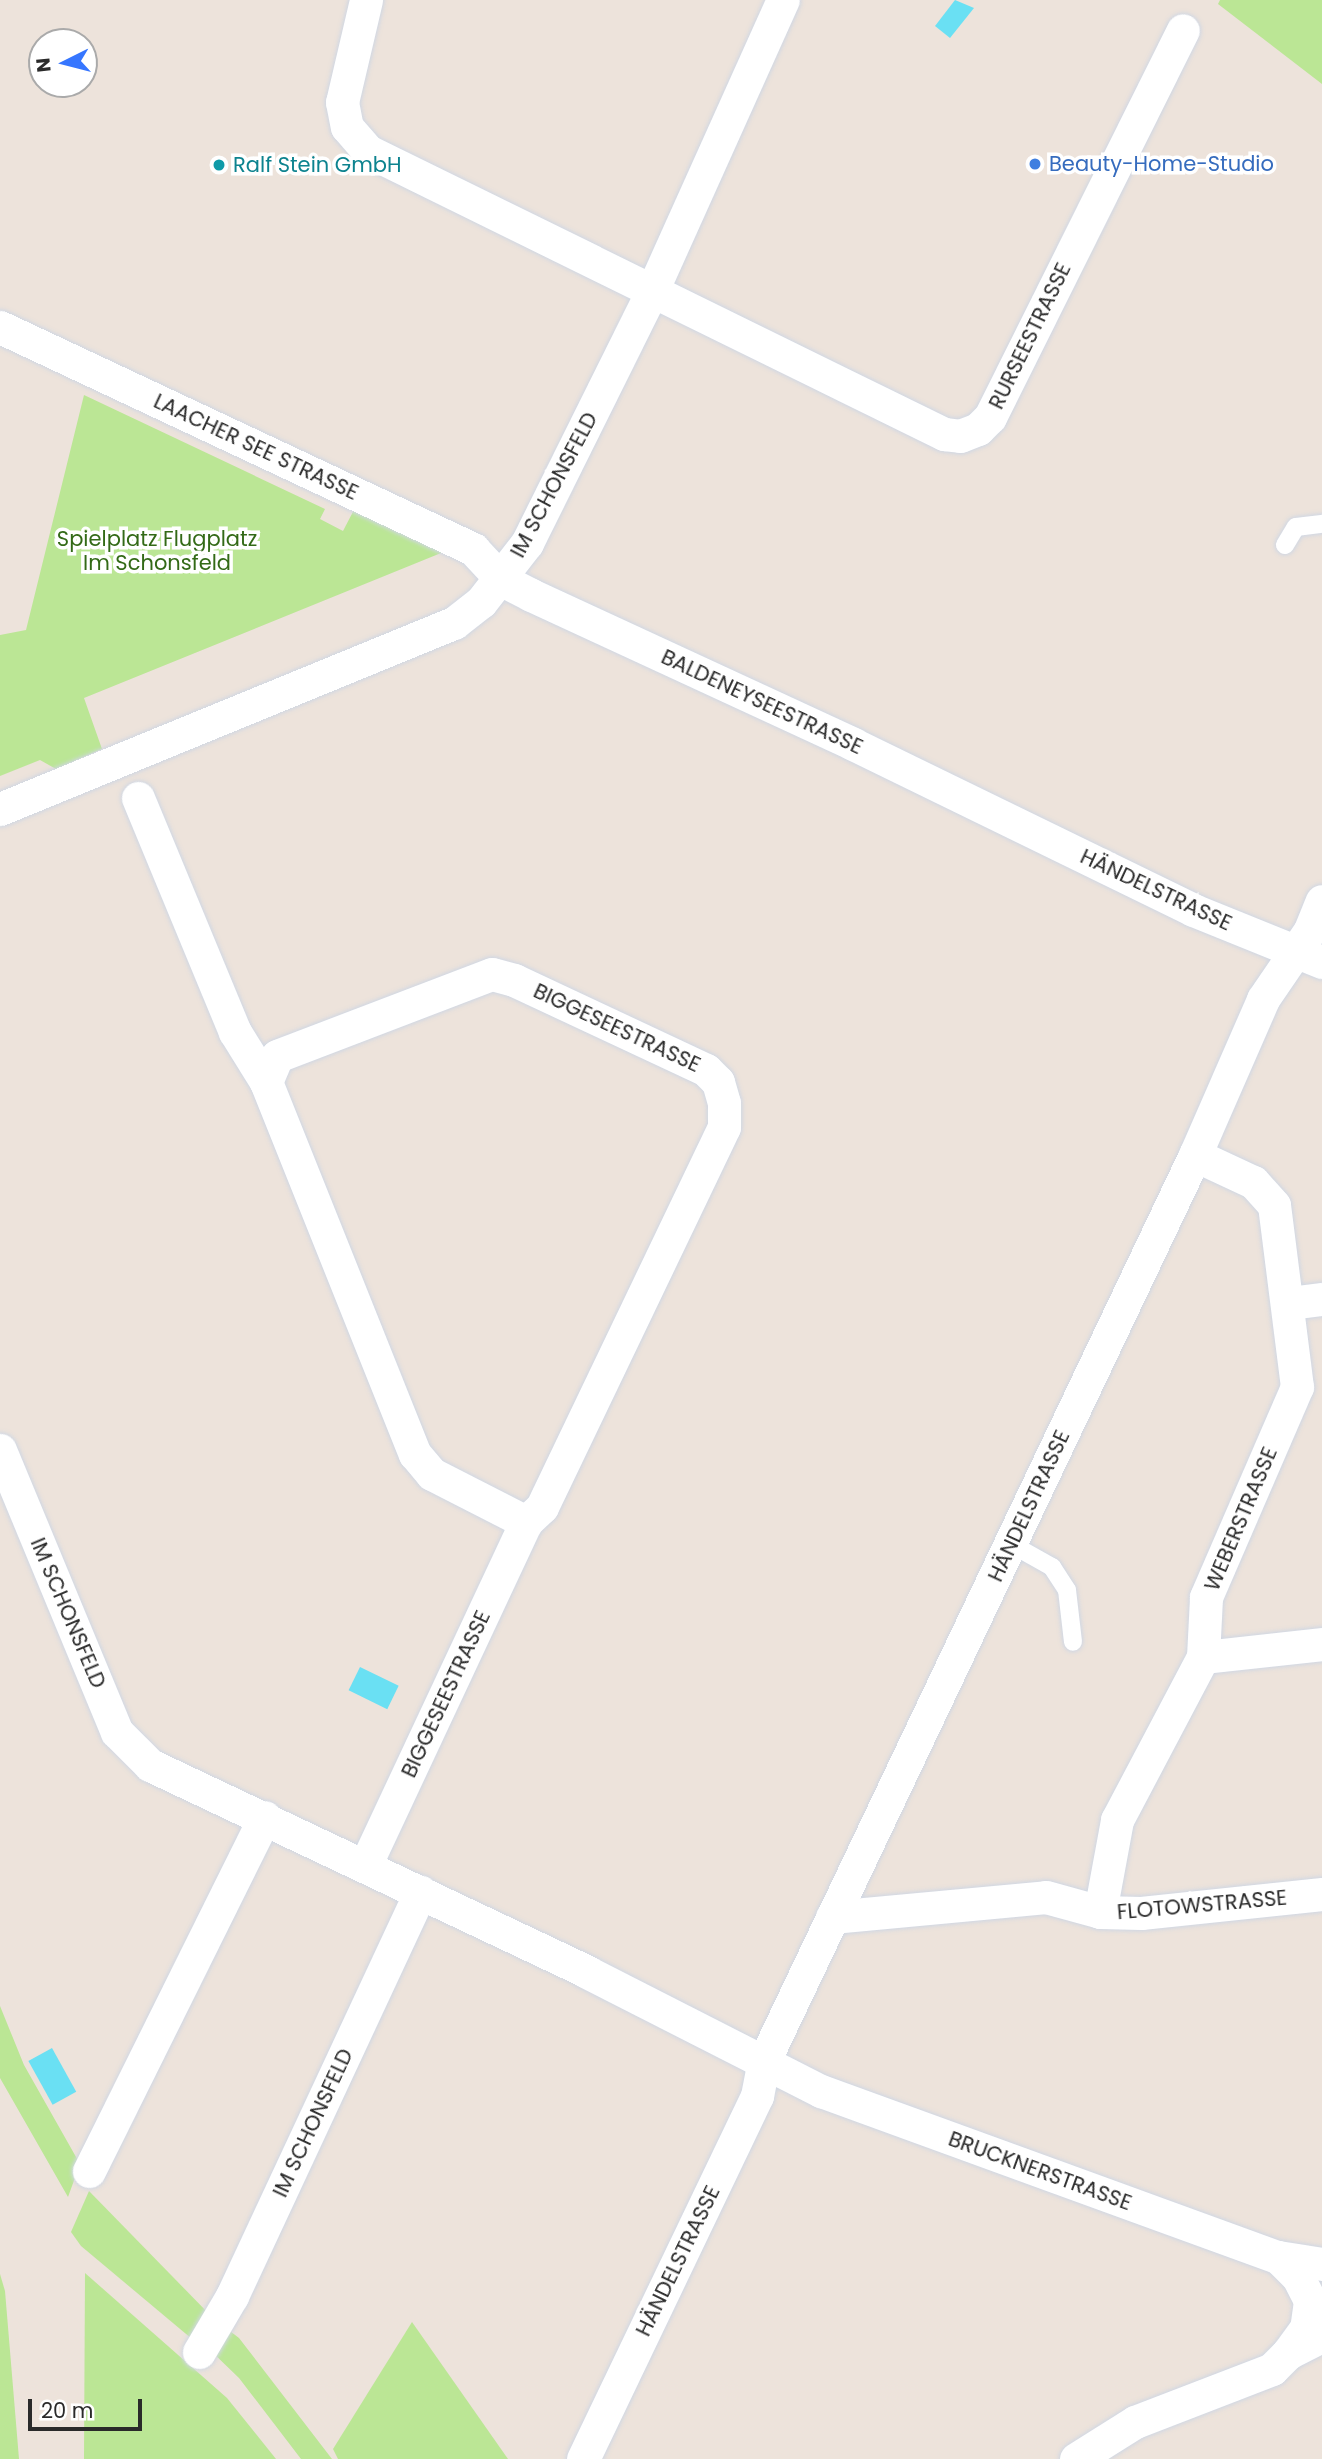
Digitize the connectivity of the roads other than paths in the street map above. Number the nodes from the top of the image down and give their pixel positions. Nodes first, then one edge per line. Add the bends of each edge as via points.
1 (366, 0) edge
2 (783, 0) edge
3 (1182, 30) dead end
4 (652, 291) junction
5 (0, 327) edge
6 (1322, 524) edge
7 (1284, 545) dead end
8 (502, 580) junction
9 (138, 798) dead end
10 (0, 809) edge
11 (1021, 825) joint
12 (1322, 901) edge
13 (1307, 956) edge
14 (266, 1082) junction
15 (1195, 1155) junction
16 (1322, 1299) edge
17 (1289, 1303) junction
18 (0, 1450) edge
19 (526, 1522) junction
20 (1011, 1544) junction
21 (1073, 1642) dead end
22 (1322, 1644) edge
23 (1203, 1657) junction
24 (265, 1818) junction
25 (365, 1865) junction
26 (420, 1892) junction
27 (1322, 1894) edge
28 (1100, 1912) junction
29 (832, 1917) junction
30 (764, 2061) junction
31 (89, 2171) dead end
32 (1278, 2257) junction
33 (1322, 2264) edge
34 (1322, 2336) edge
35 (200, 2352) dead end
36 (1288, 2353) junction
37 (583, 2459) edge
38 (1076, 2459) edge

1 - 4 street via 342,102 347,127 358,144
2 - 4 street, IM SCHONSFELD
3 - 4 street, RURSEESTRASSE via 990,417 978,429 960,436 944,434
4 - 8 street, IM SCHONSFELD via 527,543
5 - 8 street, LAACHER SEE STRASSE via 473,549
6 - 7 lane via 1296,527
8 - 10 street, IM SCHONSFELD via 454,623
8 - 11 street, BALDENEYSEESTRASSE
9 - 14 street via 235,1032
11 - 13 street, HÄNDELSTRASSE via 1193,910
12 - 13 street, HÄNDELSTRASSE via 1310,930
13 - 15 street, HÄNDELSTRASSE via 1263,999
14 - 19 street via 422,1466
14 - 19 street, BIGGESEESTRASSE via 277,1056 492,974 514,980 706,1070 718,1083 724,1128 542,1507
15 - 17 street, WEBERSTRASSE via 1253,1182 1274,1205
15 - 20 street, HÄNDELSTRASSE
16 - 17 street
17 - 23 street, WEBERSTRASSE via 1297,1387 1206,1597
18 - 24 street, IM SCHONSFELD via 117,1732 150,1765
19 - 25 street, BIGGESEESTRASSE
20 - 21 lane via 1052,1567 1066,1590
20 - 29 street, HÄNDELSTRASSE
22 - 23 street
23 - 28 street, WEBERSTRASSE via 1118,1820
24 - 25 street, IM SCHONSFELD
24 - 31 street
25 - 26 street, IM SCHONSFELD
26 - 30 street, IM SCHONSFELD
26 - 35 street, IM SCHONSFELD via 232,2296
27 - 28 street, FLOTOWSTRASSE via 1154,1912
28 - 29 street, FLOTOWSTRASSE via 1046,1897
29 - 30 street, HÄNDELSTRASSE
30 - 32 street, BRUCKNERSTRASSE via 821,2091
30 - 37 street, HÄNDELSTRASSE via 757,2096
32 - 33 street, BRUCKNERSTRASSE
32 - 36 street via 1298,2277 1310,2301 1306,2328
34 - 36 street
36 - 38 street via 1272,2369 1136,2422

